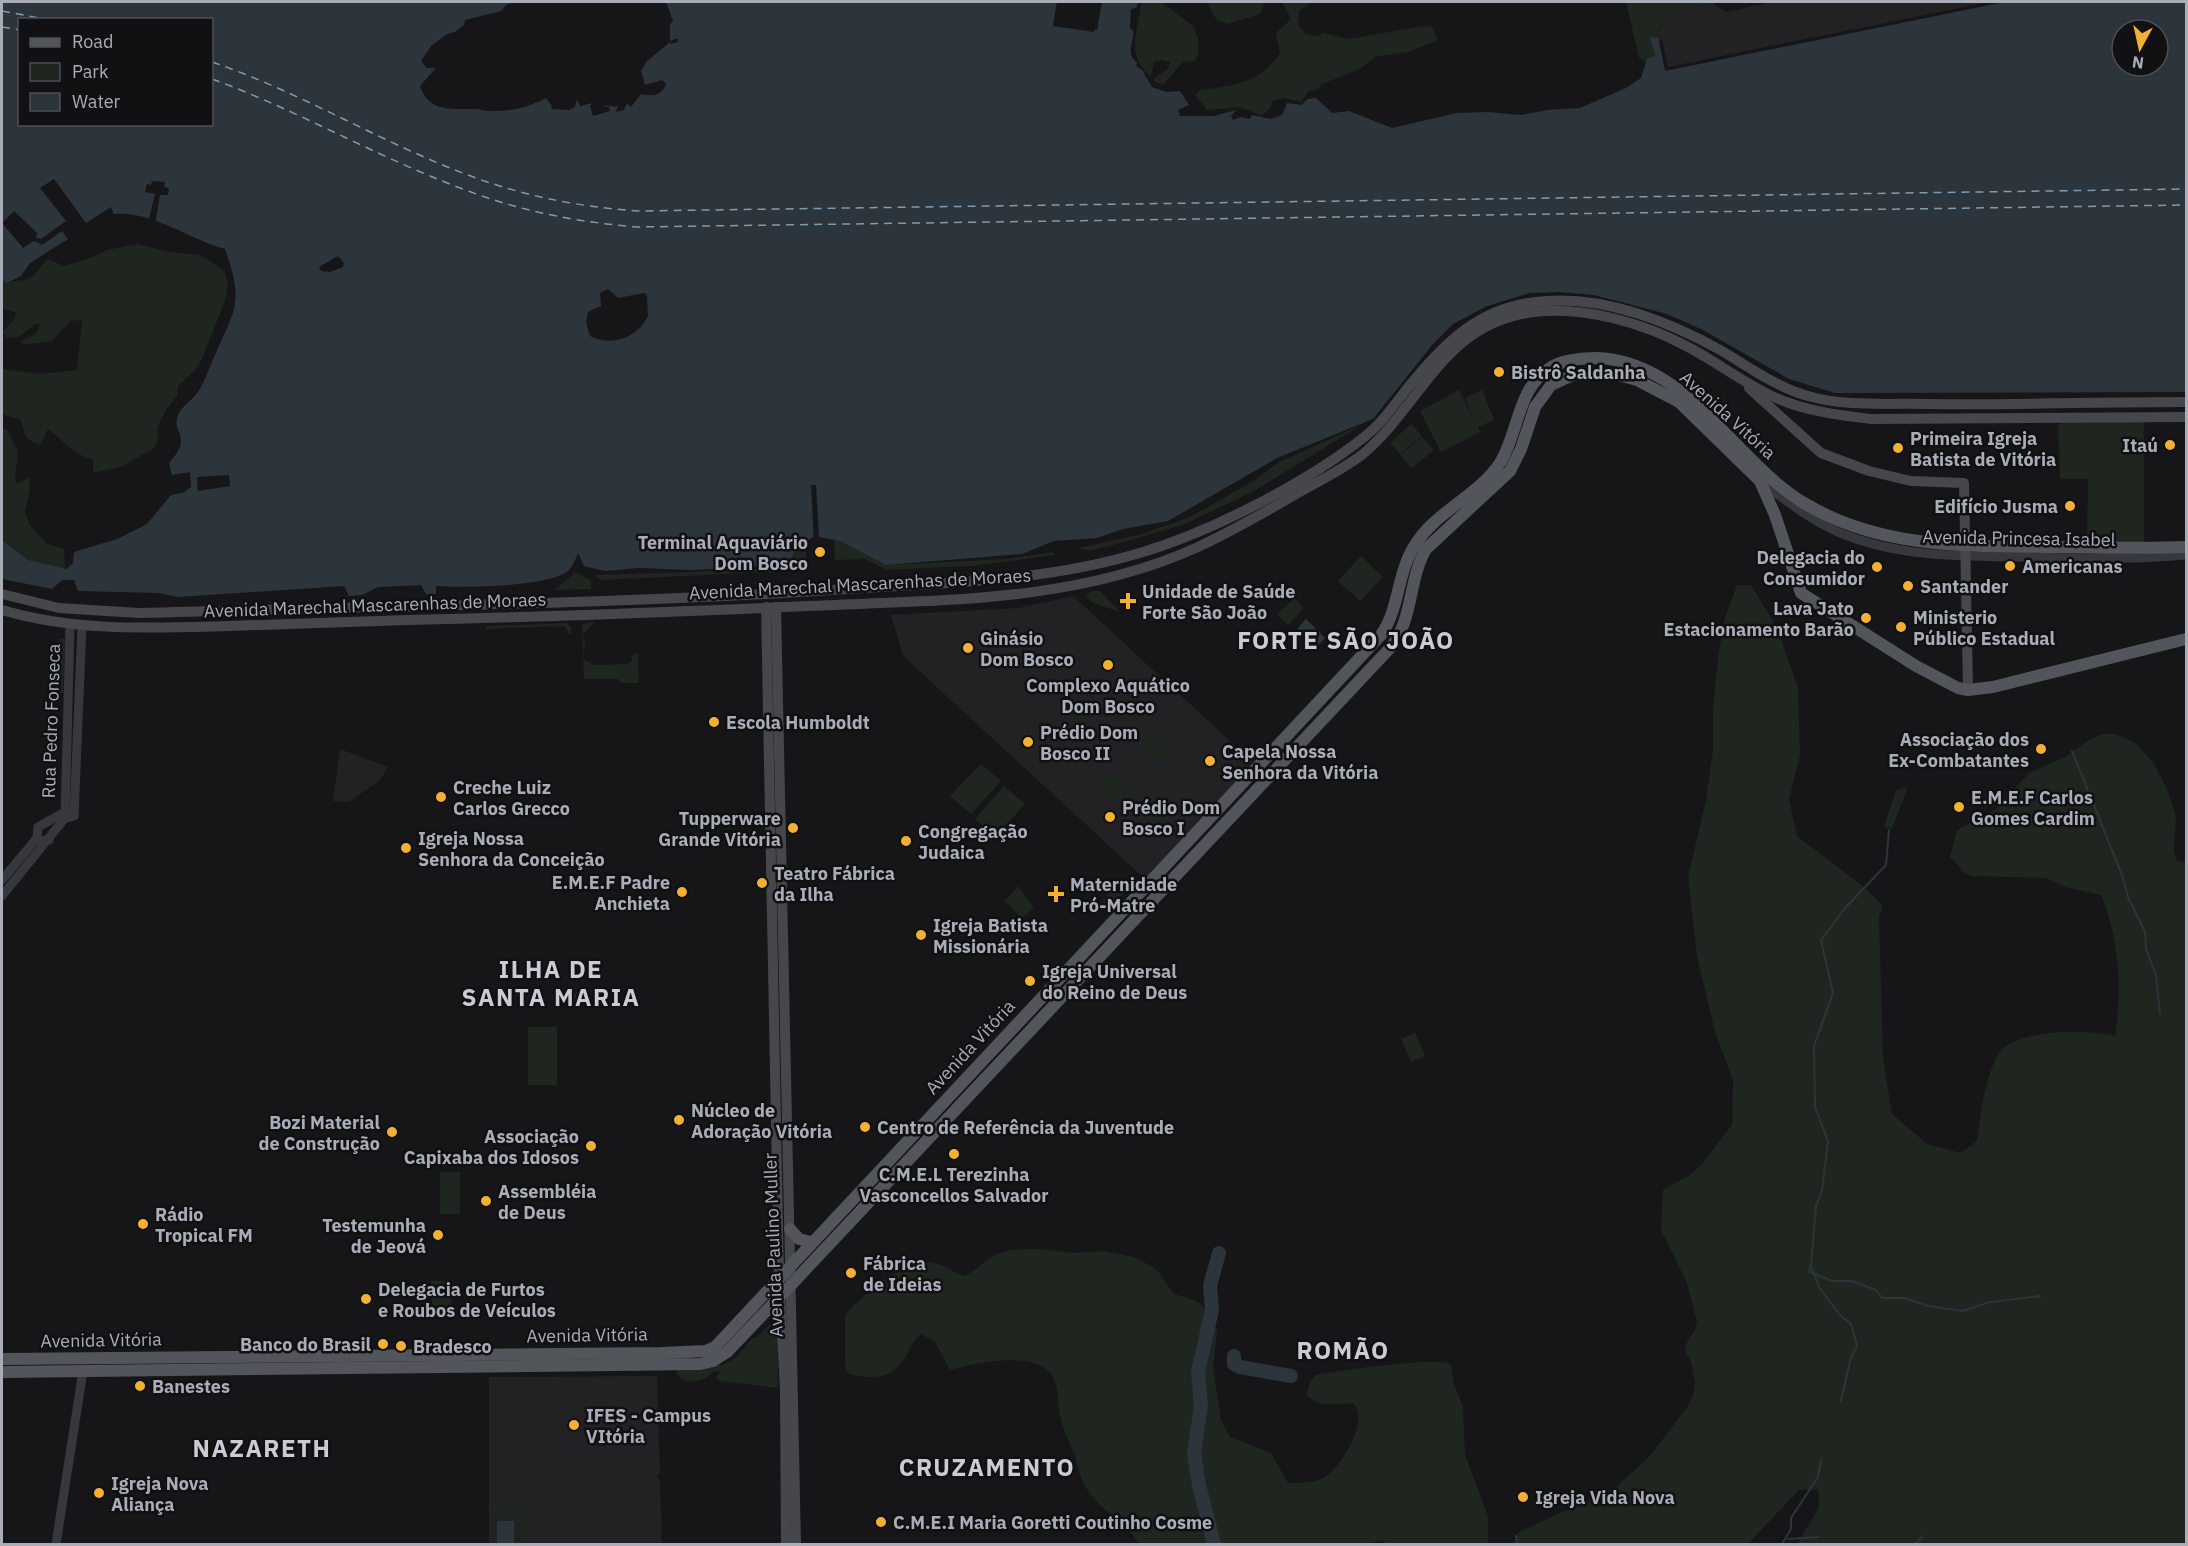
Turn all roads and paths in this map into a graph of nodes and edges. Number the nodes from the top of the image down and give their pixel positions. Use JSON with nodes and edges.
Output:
{"nodes":[{"id":1,"x":1737,"y":378,"type":"junction"},
{"id":2,"x":2187,"y":402,"type":"edge"},
{"id":3,"x":2187,"y":417,"type":"edge"},
{"id":4,"x":1760,"y":481,"type":"junction"},
{"id":5,"x":1776,"y":483,"type":"joint"},
{"id":6,"x":2187,"y":547,"type":"edge"},
{"id":7,"x":1964,"y":551,"type":"junction"},
{"id":8,"x":2187,"y":555,"type":"edge"},
{"id":9,"x":2,"y":594,"type":"edge"},
{"id":10,"x":758,"y":594,"type":"junction"},
{"id":11,"x":771,"y":607,"type":"junction"},
{"id":12,"x":2,"y":610,"type":"edge"},
{"id":13,"x":95,"y":611,"type":"junction"},
{"id":14,"x":70,"y":626,"type":"junction"},
{"id":15,"x":82,"y":626,"type":"junction"},
{"id":16,"x":2187,"y":639,"type":"edge"},
{"id":17,"x":1963,"y":689,"type":"junction"},
{"id":18,"x":69,"y":814,"type":"junction"},
{"id":19,"x":45,"y":824,"type":"junction"},
{"id":20,"x":38,"y":838,"type":"junction"},
{"id":21,"x":50,"y":838,"type":"junction"},
{"id":22,"x":2,"y":880,"type":"edge"},
{"id":23,"x":2,"y":896,"type":"edge"},
{"id":24,"x":1136,"y":896,"type":"junction"},
{"id":25,"x":1153,"y":900,"type":"junction"},
{"id":26,"x":778,"y":1021,"type":"junction"},
{"id":27,"x":790,"y":1229,"type":"junction"},
{"id":28,"x":811,"y":1242,"type":"junction"},
{"id":29,"x":790,"y":1265,"type":"junction"},
{"id":30,"x":779,"y":1277,"type":"junction"},
{"id":31,"x":790,"y":1286,"type":"junction"},
{"id":32,"x":780,"y":1296,"type":"junction"},
{"id":33,"x":106,"y":1358,"type":"junction"},
{"id":34,"x":667,"y":1358,"type":"junction"},
{"id":35,"x":2,"y":1359,"type":"edge"},
{"id":36,"x":83,"y":1371,"type":"junction"},
{"id":37,"x":2,"y":1372,"type":"edge"},
{"id":38,"x":56,"y":1545,"type":"edge"},
{"id":39,"x":786,"y":1545,"type":"edge"},
{"id":40,"x":796,"y":1545,"type":"edge"}],
"edges":[{"from":1,"to":3,"type":"main road","name":"Avenida Marechal Mascarenhas de Moraes"},
{"from":1,"to":7,"type":"main road"},
{"from":1,"to":11,"type":"main road","name":"Avenida Marechal Mascarenhas de Moraes"},
{"from":2,"to":10,"type":"main road","name":"Avenida Marechal Mascarenhas de Moraes"},
{"from":4,"to":7,"type":"street","name":"Avenida Princesa Isabel"},
{"from":4,"to":17,"type":"main road"},
{"from":4,"to":25,"type":"main road","name":"Avenida Vitória"},
{"from":5,"to":7,"type":"main road","name":"Avenida Princesa Isabel"},
{"from":5,"to":24,"type":"main road","name":"Avenida Vitória"},
{"from":6,"to":7,"type":"main road","name":"Avenida Princesa Isabel"},
{"from":7,"to":8,"type":"street","name":"Avenida Princesa Isabel"},
{"from":7,"to":17,"type":"main road"},
{"from":9,"to":13,"type":"main road","name":"Avenida Marechal Mascarenhas de Moraes"},
{"from":10,"to":11,"type":"main road"},
{"from":10,"to":13,"type":"main road","name":"Avenida Marechal Mascarenhas de Moraes"},
{"from":11,"to":15,"type":"main road","name":"Avenida Marechal Mascarenhas de Moraes"},
{"from":11,"to":26,"type":"main road","name":"Avenida Paulino Muller"},
{"from":12,"to":14,"type":"main road","name":"Avenida Marechal Mascarenhas de Moraes"},
{"from":13,"to":14,"type":"main road"},
{"from":14,"to":15,"type":"main road","name":"Avenida Marechal Mascarenhas de Moraes"},
{"from":14,"to":18,"type":"street","name":"Rua Pedro Fonseca"},
{"from":15,"to":18,"type":"street","name":"Rua Pedro Fonseca"},
{"from":16,"to":17,"type":"main road"},
{"from":18,"to":19,"type":"street"},
{"from":18,"to":21,"type":"street"},
{"from":19,"to":20,"type":"street"},
{"from":19,"to":21,"type":"street"},
{"from":20,"to":21,"type":"street"},
{"from":20,"to":22,"type":"street"},
{"from":21,"to":23,"type":"street"},
{"from":24,"to":25,"type":"main road"},
{"from":24,"to":28,"type":"main road","name":"Avenida Vitória"},
{"from":25,"to":31,"type":"main road","name":"Avenida Vitória"},
{"from":26,"to":27,"type":"main road","name":"Avenida Paulino Muller"},
{"from":26,"to":30,"type":"main road","name":"Avenida Paulino Muller"},
{"from":27,"to":28,"type":"main road"},
{"from":27,"to":29,"type":"main road","name":"Avenida Paulino Muller"},
{"from":28,"to":29,"type":"main road","name":"Avenida Vitória"},
{"from":29,"to":30,"type":"main road","name":"Avenida Vitória"},
{"from":29,"to":31,"type":"main road","name":"Avenida Paulino Muller"},
{"from":30,"to":32,"type":"main road","name":"Avenida Paulino Muller"},
{"from":30,"to":34,"type":"main road","name":"Avenida Vitória"},
{"from":31,"to":32,"type":"main road","name":"Avenida Vitória"},
{"from":31,"to":40,"type":"main road","name":"Avenida Paulino Muller"},
{"from":32,"to":34,"type":"main road","name":"Avenida Vitória"},
{"from":32,"to":39,"type":"main road","name":"Avenida Paulino Muller"},
{"from":33,"to":34,"type":"main road","name":"Avenida Vitória"},
{"from":33,"to":35,"type":"main road","name":"Avenida Vitória"},
{"from":33,"to":36,"type":"main road"},
{"from":34,"to":36,"type":"main road","name":"Avenida Vitória"},
{"from":36,"to":37,"type":"main road","name":"Avenida Vitória"},
{"from":36,"to":38,"type":"street"}]}
